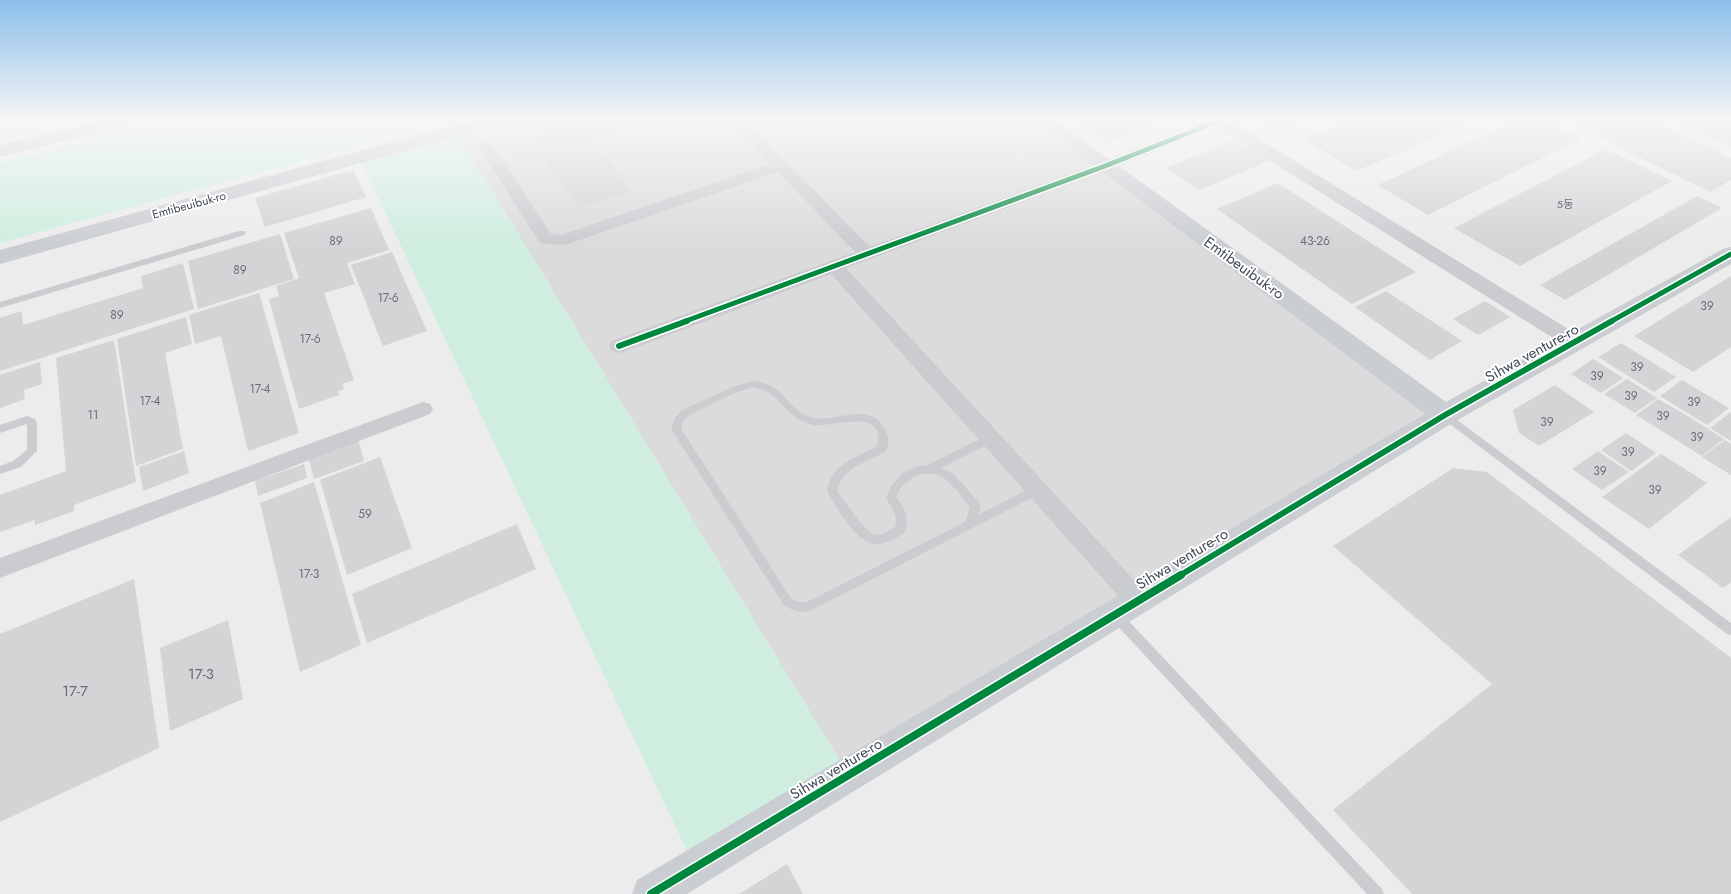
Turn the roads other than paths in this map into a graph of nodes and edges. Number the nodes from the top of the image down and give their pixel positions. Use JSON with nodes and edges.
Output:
{"nodes":[{"id":1,"x":343,"y":162,"type":"edge"},
{"id":2,"x":497,"y":162,"type":"edge"},
{"id":3,"x":777,"y":162,"type":"edge"},
{"id":4,"x":1099,"y":162,"type":"edge"},
{"id":5,"x":1116,"y":162,"type":"edge"},
{"id":6,"x":1285,"y":162,"type":"edge"},
{"id":7,"x":781,"y":166,"type":"junction"},
{"id":8,"x":1105,"y":166,"type":"junction"},
{"id":9,"x":242,"y":233,"type":"dead end"},
{"id":10,"x":867,"y":254,"type":"junction"},
{"id":11,"x":1731,"y":254,"type":"edge"},
{"id":12,"x":0,"y":257,"type":"edge"},
{"id":13,"x":834,"y":266,"type":"junction"},
{"id":14,"x":0,"y":305,"type":"edge"},
{"id":15,"x":1576,"y":343,"type":"junction"},
{"id":16,"x":618,"y":346,"type":"dead end"},
{"id":17,"x":423,"y":409,"type":"dead end"},
{"id":18,"x":1445,"y":416,"type":"junction"},
{"id":19,"x":0,"y":429,"type":"edge"},
{"id":20,"x":990,"y":438,"type":"junction"},
{"id":21,"x":0,"y":470,"type":"edge"},
{"id":22,"x":928,"y":470,"type":"junction"},
{"id":23,"x":1038,"y":490,"type":"junction"},
{"id":24,"x":969,"y":525,"type":"junction"},
{"id":25,"x":0,"y":568,"type":"edge"},
{"id":26,"x":1127,"y":608,"type":"junction"},
{"id":27,"x":1731,"y":630,"type":"edge"},
{"id":28,"x":651,"y":894,"type":"edge"},
{"id":29,"x":1377,"y":894,"type":"edge"}],
"edges":[{"from":1,"to":12,"type":"street","name":"Emtibeuibuk-ro"},
{"from":2,"to":7,"type":"street"},
{"from":3,"to":7,"type":"street"},
{"from":4,"to":8,"type":"street","name":"Emtibeuibuk-ro"},
{"from":5,"to":8,"type":"street"},
{"from":6,"to":15,"type":"street"},
{"from":7,"to":10,"type":"street"},
{"from":8,"to":10,"type":"street"},
{"from":8,"to":18,"type":"street","name":"Emtibeuibuk-ro"},
{"from":9,"to":14,"type":"lane"},
{"from":10,"to":13,"type":"street"},
{"from":11,"to":15,"type":"street","name":"Sihwa venture-ro"},
{"from":13,"to":16,"type":"street"},
{"from":13,"to":20,"type":"street"},
{"from":15,"to":18,"type":"street","name":"Sihwa venture-ro"},
{"from":17,"to":25,"type":"street"},
{"from":18,"to":26,"type":"street","name":"Sihwa venture-ro"},
{"from":18,"to":27,"type":"lane"},
{"from":19,"to":21,"type":"lane"},
{"from":20,"to":22,"type":"lane"},
{"from":20,"to":23,"type":"street"},
{"from":22,"to":24,"type":"lane"},
{"from":22,"to":24,"type":"lane"},
{"from":23,"to":24,"type":"lane"},
{"from":23,"to":26,"type":"street"},
{"from":26,"to":28,"type":"street","name":"Sihwa venture-ro"},
{"from":26,"to":29,"type":"lane"}]}
